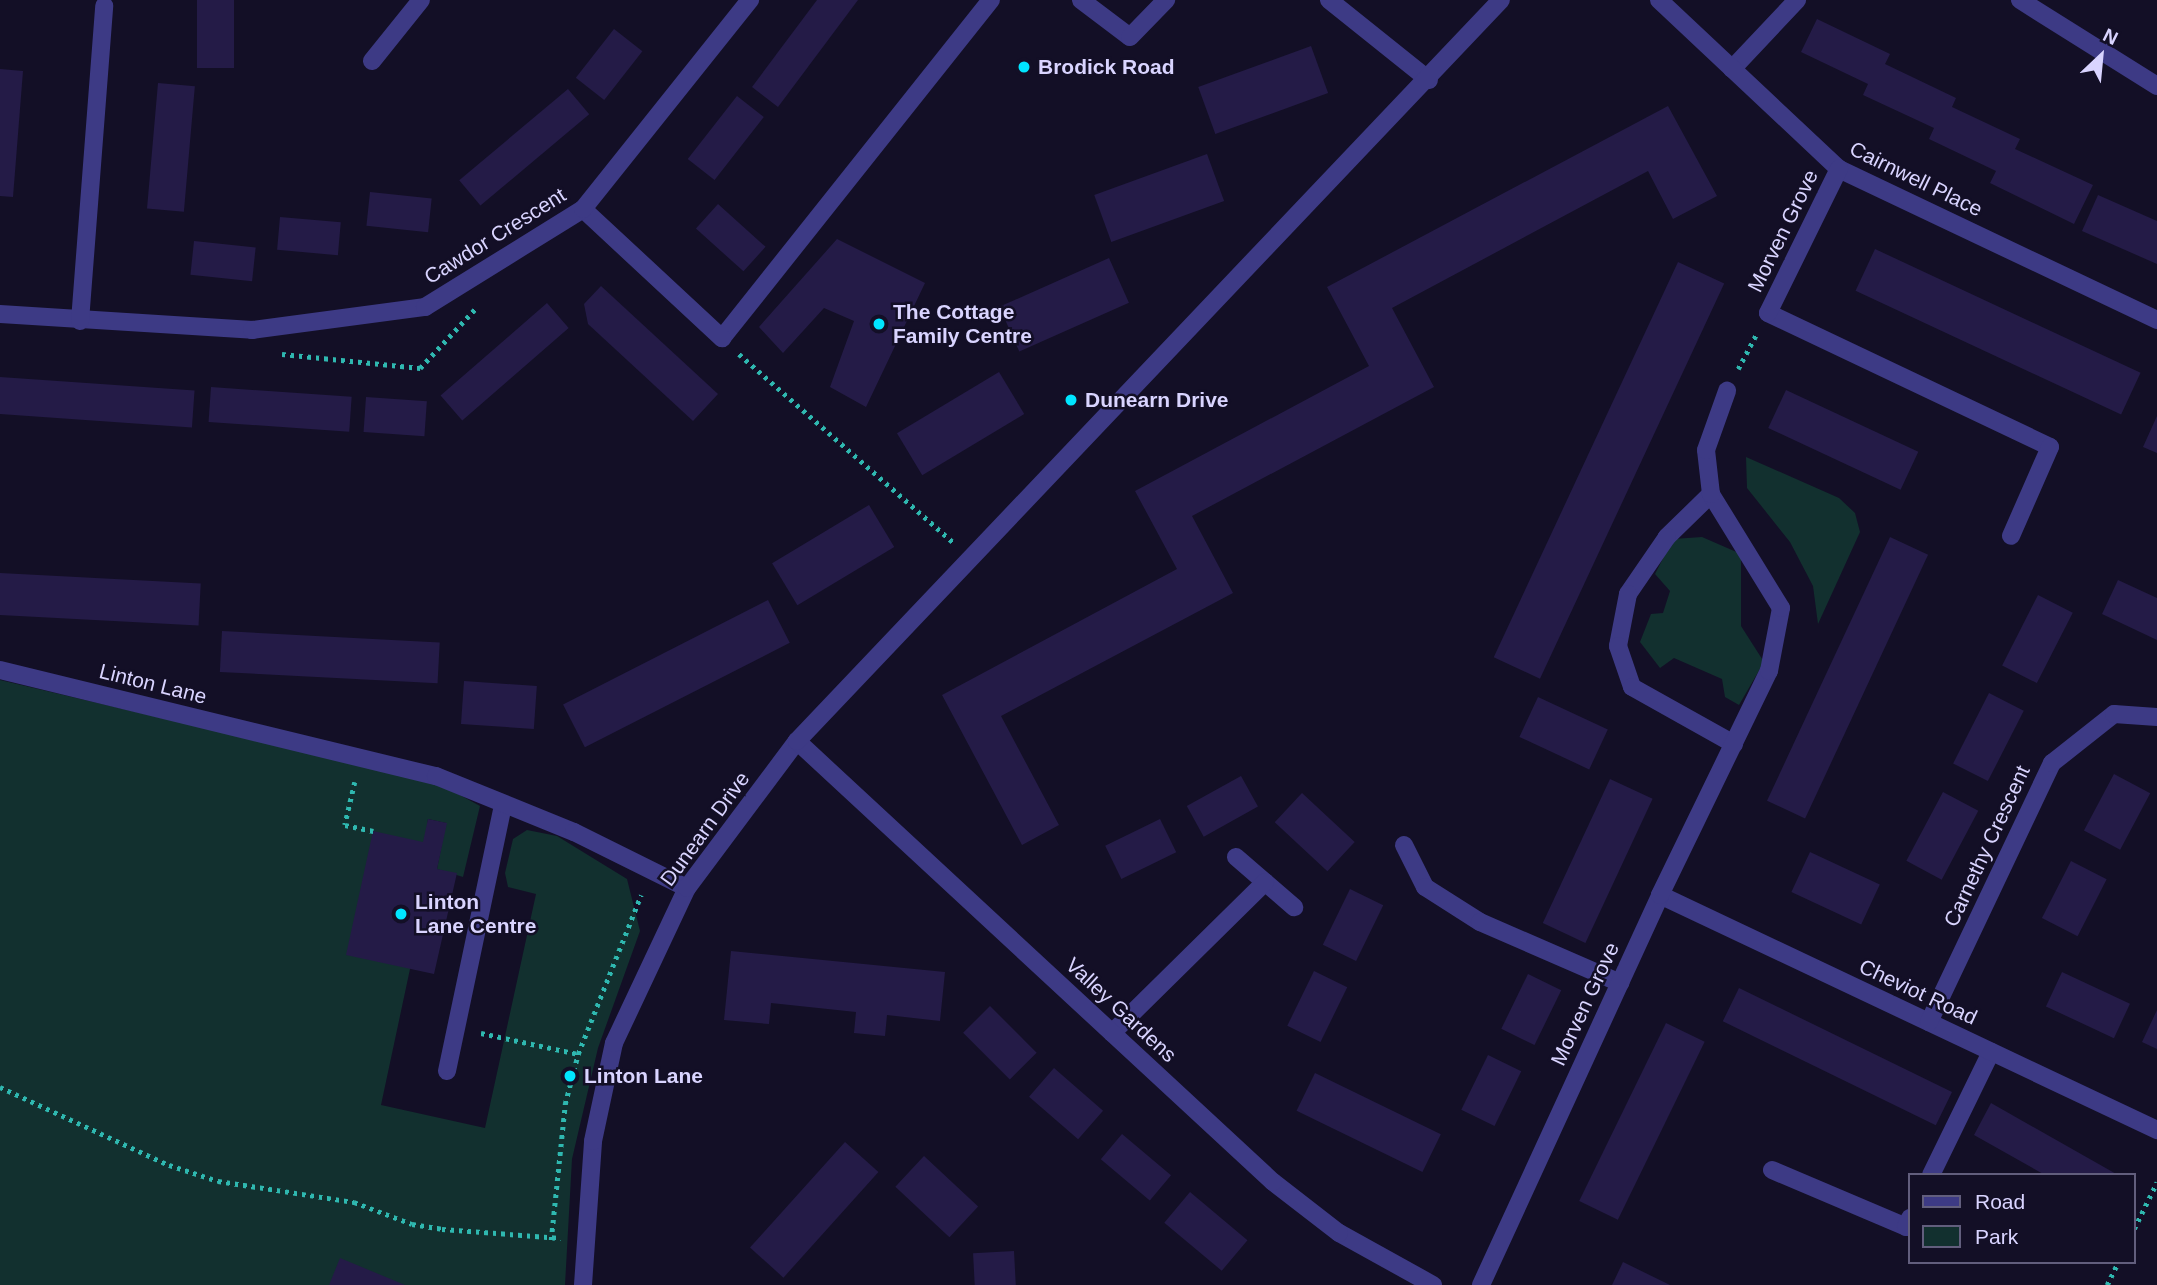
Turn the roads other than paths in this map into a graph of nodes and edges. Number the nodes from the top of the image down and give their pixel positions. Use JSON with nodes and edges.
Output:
{"nodes":[{"id":1,"x":421,"y":0,"type":"edge"},
{"id":2,"x":749,"y":0,"type":"edge"},
{"id":3,"x":991,"y":0,"type":"edge"},
{"id":4,"x":1081,"y":0,"type":"edge"},
{"id":5,"x":1166,"y":0,"type":"edge"},
{"id":6,"x":1329,"y":0,"type":"edge"},
{"id":7,"x":1658,"y":0,"type":"edge"},
{"id":8,"x":1797,"y":0,"type":"edge"},
{"id":9,"x":2020,"y":0,"type":"edge"},
{"id":10,"x":1497,"y":1,"type":"edge"},
{"id":11,"x":104,"y":6,"type":"dead end"},
{"id":12,"x":372,"y":61,"type":"dead end"},
{"id":13,"x":1732,"y":69,"type":"junction"},
{"id":14,"x":1429,"y":80,"type":"junction"},
{"id":15,"x":2157,"y":86,"type":"edge"},
{"id":16,"x":1839,"y":169,"type":"junction"},
{"id":17,"x":583,"y":209,"type":"junction"},
{"id":18,"x":0,"y":314,"type":"edge"},
{"id":19,"x":2157,"y":320,"type":"edge"},
{"id":20,"x":79,"y":321,"type":"junction"},
{"id":21,"x":1727,"y":391,"type":"road end"},
{"id":22,"x":1711,"y":494,"type":"junction"},
{"id":23,"x":2011,"y":536,"type":"dead end"},
{"id":24,"x":0,"y":670,"type":"edge"},
{"id":25,"x":2157,"y":717,"type":"edge"},
{"id":26,"x":797,"y":741,"type":"junction"},
{"id":27,"x":1734,"y":744,"type":"junction"},
{"id":28,"x":503,"y":806,"type":"junction"},
{"id":29,"x":1404,"y":845,"type":"dead end"},
{"id":30,"x":1236,"y":857,"type":"dead end"},
{"id":31,"x":1265,"y":882,"type":"junction"},
{"id":32,"x":687,"y":888,"type":"junction"},
{"id":33,"x":1660,"y":895,"type":"junction"},
{"id":34,"x":1294,"y":907,"type":"dead end"},
{"id":35,"x":1620,"y":983,"type":"junction"},
{"id":36,"x":1929,"y":1022,"type":"junction"},
{"id":37,"x":1112,"y":1033,"type":"junction"},
{"id":38,"x":1991,"y":1052,"type":"junction"},
{"id":39,"x":447,"y":1071,"type":"dead end"},
{"id":40,"x":2157,"y":1130,"type":"edge"},
{"id":41,"x":1772,"y":1170,"type":"dead end"},
{"id":42,"x":1932,"y":1173,"type":"edge"},
{"id":43,"x":1909,"y":1220,"type":"edge"},
{"id":44,"x":583,"y":1285,"type":"edge"},
{"id":45,"x":1433,"y":1285,"type":"edge"},
{"id":46,"x":1481,"y":1285,"type":"edge"}],
"edges":[{"from":1,"to":12,"type":"street"},
{"from":2,"to":17,"type":"street","name":"Cawdor Crescent"},
{"from":3,"to":17,"type":"street"},
{"from":4,"to":5,"type":"street"},
{"from":6,"to":14,"type":"street"},
{"from":7,"to":13,"type":"street","name":"Cairnwell Place"},
{"from":8,"to":13,"type":"street"},
{"from":9,"to":15,"type":"street"},
{"from":10,"to":14,"type":"street","name":"Dunearn Drive"},
{"from":11,"to":20,"type":"street"},
{"from":13,"to":16,"type":"street","name":"Cairnwell Place"},
{"from":14,"to":26,"type":"street","name":"Dunearn Drive"},
{"from":16,"to":19,"type":"street","name":"Cairnwell Place"},
{"from":16,"to":23,"type":"street","name":"Morven Grove"},
{"from":17,"to":20,"type":"street","name":"Cawdor Crescent"},
{"from":18,"to":20,"type":"street","name":"Cawdor Crescent"},
{"from":21,"to":22,"type":"street","name":"Morven Grove"},
{"from":22,"to":27,"type":"street","name":"Morven Grove"},
{"from":22,"to":27,"type":"street"},
{"from":24,"to":28,"type":"street","name":"Linton Lane"},
{"from":25,"to":36,"type":"street","name":"Carnethy Crescent"},
{"from":26,"to":32,"type":"street","name":"Dunearn Drive"},
{"from":26,"to":37,"type":"street","name":"Valley Gardens"},
{"from":27,"to":33,"type":"street","name":"Morven Grove"},
{"from":28,"to":32,"type":"street","name":"Linton Lane"},
{"from":28,"to":39,"type":"street"},
{"from":29,"to":35,"type":"street"},
{"from":30,"to":31,"type":"street"},
{"from":31,"to":34,"type":"street"},
{"from":31,"to":37,"type":"street"},
{"from":32,"to":44,"type":"street","name":"Dunearn Drive"},
{"from":33,"to":35,"type":"street","name":"Morven Grove"},
{"from":33,"to":36,"type":"street","name":"Cheviot Road"},
{"from":35,"to":46,"type":"street","name":"Morven Grove"},
{"from":36,"to":38,"type":"street","name":"Cheviot Road"},
{"from":37,"to":45,"type":"street","name":"Valley Gardens"},
{"from":38,"to":40,"type":"street","name":"Cheviot Road"},
{"from":38,"to":42,"type":"street"},
{"from":41,"to":43,"type":"street"}]}
